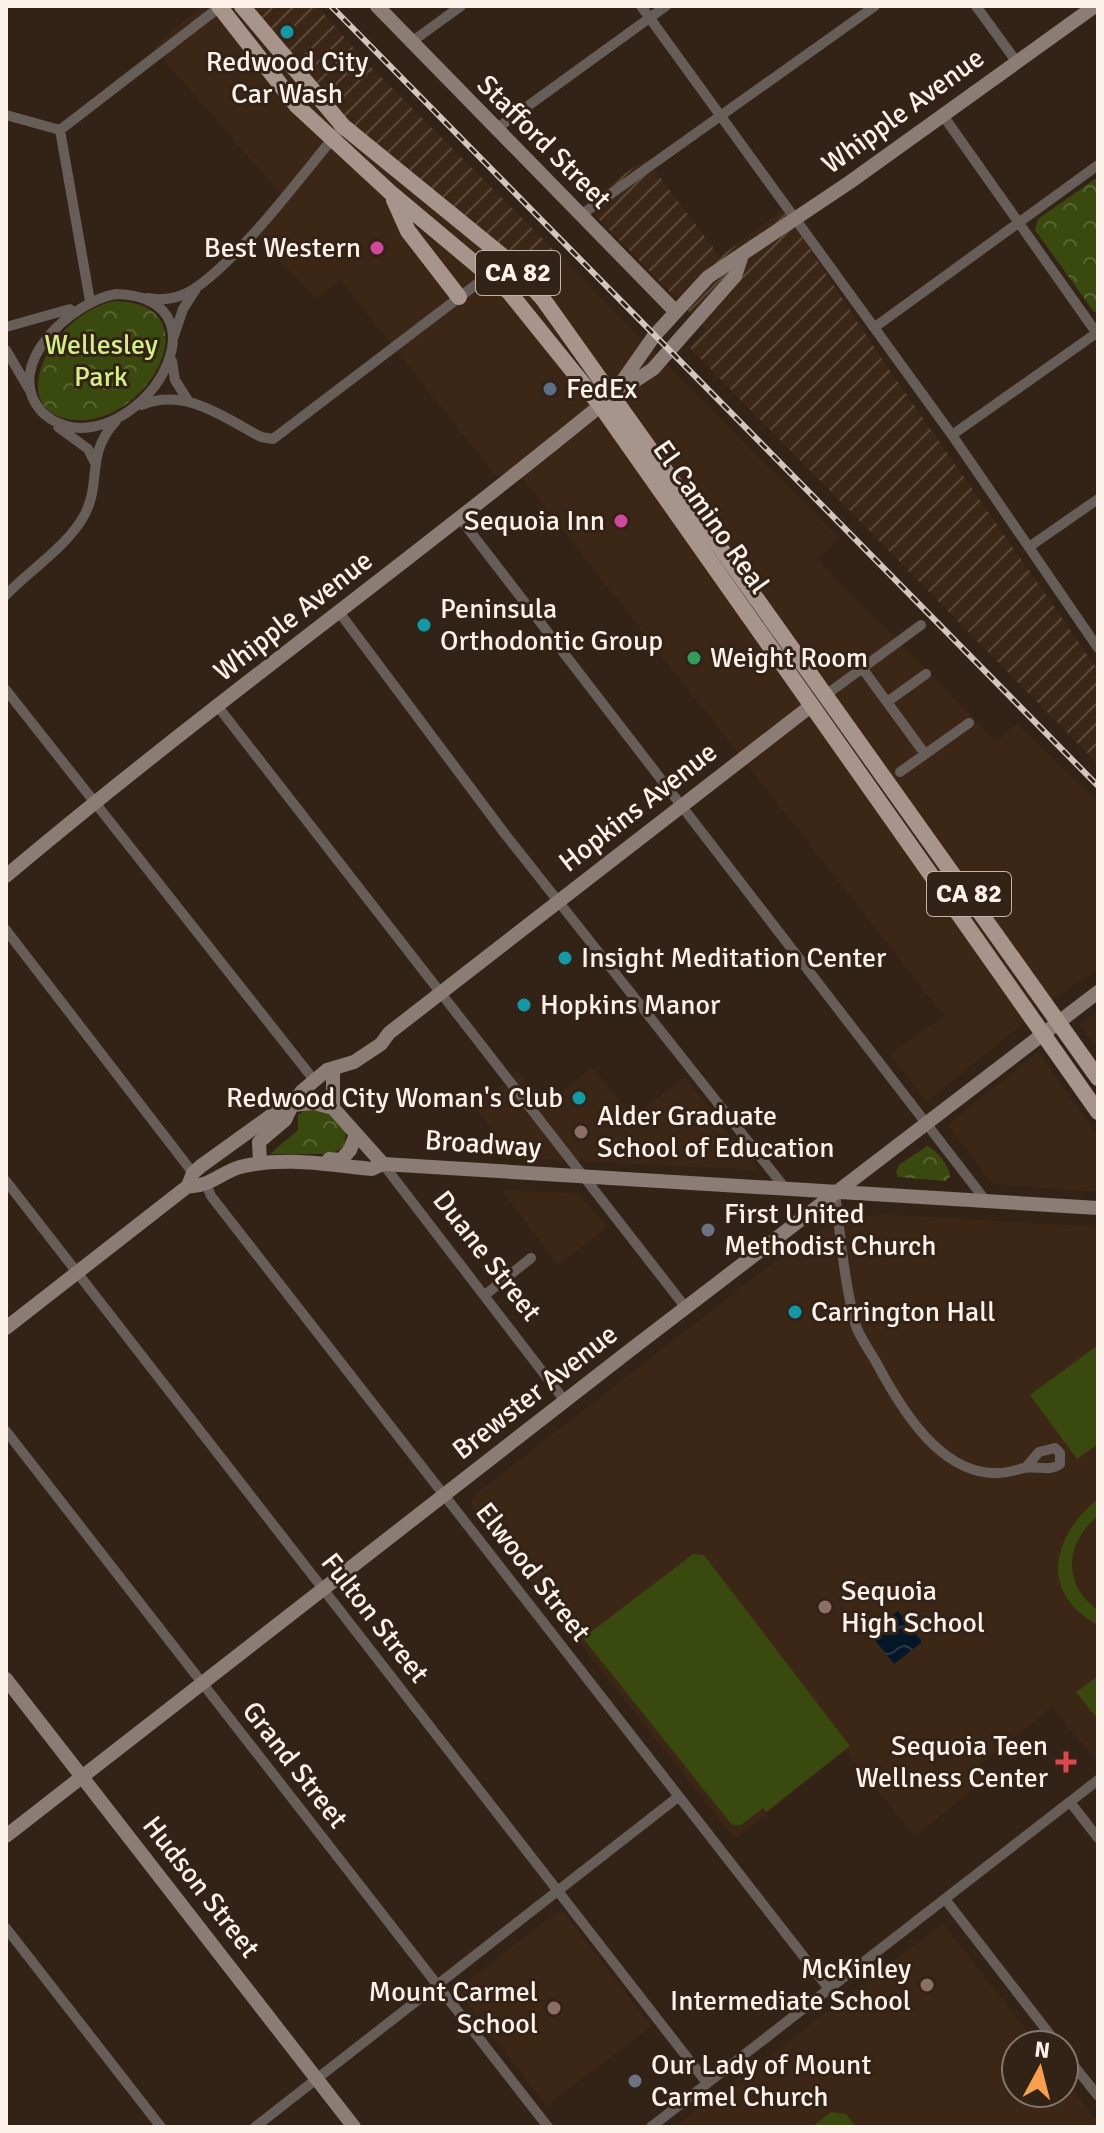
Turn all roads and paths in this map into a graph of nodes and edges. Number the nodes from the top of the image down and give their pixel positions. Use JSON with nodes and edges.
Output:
{"nodes":[{"id":1,"x":220,"y":6,"type":"edge"},
{"id":2,"x":242,"y":6,"type":"edge"},
{"id":3,"x":377,"y":6,"type":"edge"},
{"id":4,"x":461,"y":6,"type":"edge"},
{"id":5,"x":641,"y":6,"type":"edge"},
{"id":6,"x":666,"y":6,"type":"edge"},
{"id":7,"x":875,"y":6,"type":"edge"},
{"id":8,"x":976,"y":6,"type":"edge"},
{"id":9,"x":1094,"y":12,"type":"edge"},
{"id":10,"x":649,"y":18,"type":"junction"},
{"id":11,"x":410,"y":43,"type":"junction"},
{"id":12,"x":1016,"y":61,"type":"junction"},
{"id":13,"x":942,"y":114,"type":"junction"},
{"id":14,"x":6,"y":115,"type":"edge"},
{"id":15,"x":720,"y":116,"type":"junction"},
{"id":16,"x":343,"y":126,"type":"junction"},
{"id":17,"x":496,"y":129,"type":"junction"},
{"id":18,"x":60,"y":130,"type":"junction"},
{"id":19,"x":331,"y":140,"type":"junction"},
{"id":20,"x":1098,"y":165,"type":"edge"},
{"id":21,"x":392,"y":194,"type":"junction"},
{"id":22,"x":581,"y":215,"type":"junction"},
{"id":23,"x":795,"y":220,"type":"junction"},
{"id":24,"x":1018,"y":221,"type":"junction"},
{"id":25,"x":741,"y":258,"type":"junction"},
{"id":26,"x":490,"y":274,"type":"junction"},
{"id":27,"x":203,"y":280,"type":"junction"},
{"id":28,"x":141,"y":296,"type":"junction"},
{"id":29,"x":459,"y":297,"type":"junction"},
{"id":30,"x":88,"y":302,"type":"junction"},
{"id":31,"x":676,"y":312,"type":"junction"},
{"id":32,"x":6,"y":327,"type":"edge"},
{"id":33,"x":875,"y":327,"type":"junction"},
{"id":34,"x":1098,"y":333,"type":"edge"},
{"id":35,"x":173,"y":342,"type":"junction"},
{"id":36,"x":6,"y":350,"type":"edge"},
{"id":37,"x":172,"y":354,"type":"junction"},
{"id":38,"x":32,"y":395,"type":"junction"},
{"id":39,"x":187,"y":399,"type":"junction"},
{"id":40,"x":606,"y":401,"type":"junction"},
{"id":41,"x":37,"y":407,"type":"junction"},
{"id":42,"x":133,"y":409,"type":"junction"},
{"id":43,"x":120,"y":417,"type":"junction"},
{"id":44,"x":952,"y":435,"type":"junction"},
{"id":45,"x":94,"y":461,"type":"junction"},
{"id":46,"x":1098,"y":499,"type":"edge"},
{"id":47,"x":459,"y":517,"type":"junction"},
{"id":48,"x":1029,"y":547,"type":"junction"},
{"id":49,"x":6,"y":595,"type":"edge"},
{"id":50,"x":339,"y":612,"type":"junction"},
{"id":51,"x":921,"y":625,"type":"dead end"},
{"id":52,"x":1098,"y":648,"type":"edge"},
{"id":53,"x":862,"y":668,"type":"junction"},
{"id":54,"x":926,"y":674,"type":"dead end"},
{"id":55,"x":6,"y":690,"type":"edge"},
{"id":56,"x":826,"y":695,"type":"junction"},
{"id":57,"x":887,"y":702,"type":"junction"},
{"id":58,"x":812,"y":705,"type":"junction"},
{"id":59,"x":219,"y":708,"type":"junction"},
{"id":60,"x":969,"y":723,"type":"dead end"},
{"id":61,"x":925,"y":754,"type":"junction"},
{"id":62,"x":900,"y":772,"type":"dead end"},
{"id":63,"x":96,"y":801,"type":"junction"},
{"id":64,"x":682,"y":806,"type":"junction"},
{"id":65,"x":6,"y":876,"type":"edge"},
{"id":66,"x":560,"y":901,"type":"junction"},
{"id":67,"x":6,"y":930,"type":"edge"},
{"id":68,"x":1098,"y":992,"type":"edge"},
{"id":69,"x":441,"y":993,"type":"junction"},
{"id":70,"x":1059,"y":1020,"type":"junction"},
{"id":71,"x":1043,"y":1032,"type":"junction"},
{"id":72,"x":338,"y":1067,"type":"junction"},
{"id":73,"x":1098,"y":1078,"type":"edge"},
{"id":74,"x":314,"y":1080,"type":"junction"},
{"id":75,"x":292,"y":1105,"type":"junction"},
{"id":76,"x":333,"y":1108,"type":"junction"},
{"id":77,"x":1098,"y":1112,"type":"edge"},
{"id":78,"x":927,"y":1122,"type":"junction"},
{"id":79,"x":356,"y":1134,"type":"junction"},
{"id":80,"x":260,"y":1162,"type":"junction"},
{"id":81,"x":303,"y":1163,"type":"junction"},
{"id":82,"x":383,"y":1164,"type":"junction"},
{"id":83,"x":583,"y":1177,"type":"junction"},
{"id":84,"x":195,"y":1180,"type":"junction"},
{"id":85,"x":6,"y":1181,"type":"edge"},
{"id":86,"x":785,"y":1188,"type":"junction"},
{"id":87,"x":835,"y":1192,"type":"junction"},
{"id":88,"x":986,"y":1201,"type":"junction"},
{"id":89,"x":1098,"y":1208,"type":"edge"},
{"id":90,"x":531,"y":1258,"type":"dead end"},
{"id":91,"x":77,"y":1273,"type":"junction"},
{"id":92,"x":485,"y":1295,"type":"junction"},
{"id":93,"x":686,"y":1308,"type":"junction"},
{"id":94,"x":6,"y":1328,"type":"edge"},
{"id":95,"x":565,"y":1401,"type":"junction"},
{"id":96,"x":6,"y":1431,"type":"edge"},
{"id":97,"x":1026,"y":1467,"type":"dead end"},
{"id":98,"x":443,"y":1496,"type":"junction"},
{"id":99,"x":322,"y":1590,"type":"junction"},
{"id":100,"x":6,"y":1679,"type":"edge"},
{"id":101,"x":202,"y":1683,"type":"junction"},
{"id":102,"x":82,"y":1777,"type":"junction"},
{"id":103,"x":1098,"y":1780,"type":"edge"},
{"id":104,"x":678,"y":1797,"type":"junction"},
{"id":105,"x":1070,"y":1802,"type":"junction"},
{"id":106,"x":6,"y":1836,"type":"edge"},
{"id":107,"x":1098,"y":1838,"type":"edge"},
{"id":108,"x":558,"y":1891,"type":"junction"},
{"id":109,"x":945,"y":1899,"type":"junction"},
{"id":110,"x":6,"y":1928,"type":"edge"},
{"id":111,"x":437,"y":1984,"type":"junction"},
{"id":112,"x":829,"y":1989,"type":"junction"},
{"id":113,"x":1046,"y":2029,"type":"edge"},
{"id":114,"x":1080,"y":2073,"type":"edge"},
{"id":115,"x":317,"y":2079,"type":"junction"},
{"id":116,"x":707,"y":2083,"type":"junction"},
{"id":117,"x":1098,"y":2096,"type":"edge"},
{"id":118,"x":161,"y":2127,"type":"edge"},
{"id":119,"x":255,"y":2127,"type":"edge"},
{"id":120,"x":354,"y":2127,"type":"edge"},
{"id":121,"x":548,"y":2127,"type":"edge"},
{"id":122,"x":651,"y":2127,"type":"edge"}],
"edges":[{"from":1,"to":18,"type":"street"},
{"from":1,"to":19,"type":"main road","name":"El Camino Real","number":"CA 82"},
{"from":2,"to":16,"type":"main road","name":"El Camino Real","number":"CA 82"},
{"from":3,"to":11,"type":"street","name":"Stafford Street"},
{"from":4,"to":11,"type":"street"},
{"from":5,"to":10,"type":"street"},
{"from":6,"to":10,"type":"street"},
{"from":7,"to":15,"type":"street"},
{"from":8,"to":12,"type":"street"},
{"from":9,"to":12,"type":"street","name":"Whipple Avenue"},
{"from":10,"to":15,"type":"street"},
{"from":10,"to":17,"type":"street"},
{"from":11,"to":17,"type":"street","name":"Stafford Street"},
{"from":12,"to":13,"type":"street","name":"Whipple Avenue"},
{"from":13,"to":23,"type":"street","name":"Whipple Avenue"},
{"from":13,"to":24,"type":"street"},
{"from":14,"to":18,"type":"street"},
{"from":15,"to":22,"type":"street"},
{"from":15,"to":23,"type":"street"},
{"from":16,"to":19,"type":"street"},
{"from":16,"to":40,"type":"main road","name":"El Camino Real","number":"CA 82"},
{"from":17,"to":22,"type":"street","name":"Stafford Street"},
{"from":18,"to":30,"type":"street"},
{"from":19,"to":21,"type":"main road","name":"El Camino Real","number":"CA 82"},
{"from":19,"to":27,"type":"street"},
{"from":20,"to":24,"type":"street"},
{"from":21,"to":26,"type":"main road","name":"El Camino Real","number":"CA 82"},
{"from":21,"to":29,"type":"main road"},
{"from":22,"to":31,"type":"street","name":"Stafford Street"},
{"from":23,"to":25,"type":"street","name":"Whipple Avenue"},
{"from":23,"to":33,"type":"street"},
{"from":24,"to":33,"type":"street"},
{"from":24,"to":34,"type":"street"},
{"from":25,"to":31,"type":"street","name":"Whipple Avenue"},
{"from":25,"to":40,"type":"street","name":"Whipple Avenue"},
{"from":26,"to":29,"type":"street"},
{"from":26,"to":40,"type":"main road","name":"El Camino Real","number":"CA 82"},
{"from":27,"to":28,"type":"street"},
{"from":27,"to":35,"type":"street"},
{"from":28,"to":30,"type":"street"},
{"from":28,"to":35,"type":"street"},
{"from":29,"to":39,"type":"street"},
{"from":30,"to":32,"type":"street"},
{"from":30,"to":38,"type":"street"},
{"from":31,"to":40,"type":"street","name":"Whipple Avenue"},
{"from":33,"to":44,"type":"street"},
{"from":34,"to":44,"type":"street"},
{"from":35,"to":37,"type":"street"},
{"from":36,"to":38,"type":"street"},
{"from":37,"to":39,"type":"street"},
{"from":37,"to":42,"type":"street"},
{"from":38,"to":41,"type":"street"},
{"from":39,"to":42,"type":"street"},
{"from":40,"to":47,"type":"street","name":"Whipple Avenue"},
{"from":40,"to":56,"type":"main road","name":"El Camino Real","number":"CA 82"},
{"from":40,"to":58,"type":"main road","name":"El Camino Real","number":"CA 82"},
{"from":41,"to":43,"type":"street"},
{"from":41,"to":45,"type":"street"},
{"from":42,"to":43,"type":"street"},
{"from":43,"to":45,"type":"street"},
{"from":44,"to":48,"type":"street"},
{"from":45,"to":49,"type":"street"},
{"from":46,"to":48,"type":"street"},
{"from":47,"to":50,"type":"street","name":"Whipple Avenue"},
{"from":47,"to":64,"type":"street"},
{"from":48,"to":52,"type":"street"},
{"from":50,"to":59,"type":"street","name":"Whipple Avenue"},
{"from":50,"to":66,"type":"street"},
{"from":51,"to":53,"type":"street","name":"Hopkins Avenue"},
{"from":53,"to":56,"type":"street","name":"Hopkins Avenue"},
{"from":53,"to":57,"type":"street"},
{"from":54,"to":57,"type":"street"},
{"from":55,"to":63,"type":"street"},
{"from":56,"to":58,"type":"street","name":"Hopkins Avenue"},
{"from":56,"to":70,"type":"main road","name":"El Camino Real","number":"CA 82"},
{"from":57,"to":61,"type":"street"},
{"from":58,"to":64,"type":"street","name":"Hopkins Avenue"},
{"from":58,"to":71,"type":"main road","name":"El Camino Real","number":"CA 82"},
{"from":59,"to":63,"type":"street","name":"Whipple Avenue"},
{"from":59,"to":69,"type":"street"},
{"from":60,"to":61,"type":"street"},
{"from":61,"to":62,"type":"street"},
{"from":63,"to":65,"type":"street","name":"Whipple Avenue"},
{"from":63,"to":74,"type":"street"},
{"from":64,"to":66,"type":"street","name":"Hopkins Avenue"},
{"from":64,"to":78,"type":"street"},
{"from":66,"to":69,"type":"street","name":"Hopkins Avenue"},
{"from":66,"to":86,"type":"street"},
{"from":67,"to":84,"type":"street","name":"Elwood Street"},
{"from":68,"to":70,"type":"street","name":"Brewster Avenue"},
{"from":69,"to":72,"type":"street","name":"Hopkins Avenue"},
{"from":69,"to":83,"type":"street"},
{"from":70,"to":71,"type":"street","name":"Brewster Avenue"},
{"from":70,"to":73,"type":"main road","name":"El Camino Real","number":"CA 82"},
{"from":71,"to":77,"type":"main road","name":"El Camino Real","number":"CA 82"},
{"from":71,"to":78,"type":"street","name":"Brewster Avenue"},
{"from":72,"to":74,"type":"street","name":"Hopkins Avenue"},
{"from":72,"to":76,"type":"street"},
{"from":74,"to":75,"type":"street","name":"Hopkins Avenue"},
{"from":75,"to":76,"type":"street"},
{"from":75,"to":80,"type":"street","name":"Hopkins Avenue"},
{"from":75,"to":84,"type":"street","name":"Hopkins Avenue"},
{"from":76,"to":79,"type":"street","name":"Duane Street"},
{"from":78,"to":87,"type":"street","name":"Brewster Avenue"},
{"from":78,"to":88,"type":"street"},
{"from":79,"to":81,"type":"street"},
{"from":79,"to":82,"type":"street","name":"Duane Street"},
{"from":80,"to":81,"type":"street","name":"Broadway"},
{"from":80,"to":84,"type":"street","name":"Broadway"},
{"from":81,"to":82,"type":"street","name":"Broadway"},
{"from":82,"to":83,"type":"street","name":"Broadway"},
{"from":82,"to":92,"type":"street","name":"Duane Street"},
{"from":83,"to":86,"type":"street","name":"Broadway"},
{"from":83,"to":93,"type":"street"},
{"from":84,"to":91,"type":"street"},
{"from":84,"to":98,"type":"street","name":"Elwood Street"},
{"from":85,"to":91,"type":"street","name":"Fulton Street"},
{"from":86,"to":87,"type":"street","name":"Broadway"},
{"from":87,"to":88,"type":"street","name":"Broadway"},
{"from":87,"to":93,"type":"street","name":"Brewster Avenue"},
{"from":87,"to":97,"type":"street"},
{"from":88,"to":89,"type":"street","name":"Broadway"},
{"from":90,"to":92,"type":"street"},
{"from":91,"to":94,"type":"street"},
{"from":91,"to":99,"type":"street","name":"Fulton Street"},
{"from":92,"to":95,"type":"street","name":"Duane Street"},
{"from":93,"to":95,"type":"street","name":"Brewster Avenue"},
{"from":95,"to":98,"type":"street","name":"Brewster Avenue"},
{"from":96,"to":101,"type":"street","name":"Grand Street"},
{"from":98,"to":99,"type":"street","name":"Brewster Avenue"},
{"from":98,"to":104,"type":"street","name":"Elwood Street"},
{"from":99,"to":101,"type":"street","name":"Brewster Avenue"},
{"from":99,"to":108,"type":"street","name":"Fulton Street"},
{"from":100,"to":102,"type":"street","name":"Hudson Street"},
{"from":101,"to":102,"type":"street","name":"Brewster Avenue"},
{"from":101,"to":111,"type":"street","name":"Grand Street"},
{"from":102,"to":106,"type":"street","name":"Brewster Avenue"},
{"from":102,"to":115,"type":"street","name":"Hudson Street"},
{"from":103,"to":105,"type":"street"},
{"from":104,"to":108,"type":"street"},
{"from":104,"to":112,"type":"street","name":"Elwood Street"},
{"from":105,"to":107,"type":"street"},
{"from":105,"to":109,"type":"street"},
{"from":108,"to":111,"type":"street"},
{"from":108,"to":116,"type":"street","name":"Fulton Street"},
{"from":109,"to":112,"type":"street"},
{"from":109,"to":113,"type":"street"},
{"from":110,"to":118,"type":"street"},
{"from":111,"to":115,"type":"street"},
{"from":111,"to":121,"type":"street","name":"Grand Street"},
{"from":112,"to":116,"type":"street"},
{"from":114,"to":117,"type":"street"},
{"from":115,"to":119,"type":"street"},
{"from":115,"to":120,"type":"street","name":"Hudson Street"},
{"from":116,"to":122,"type":"street"}]}
